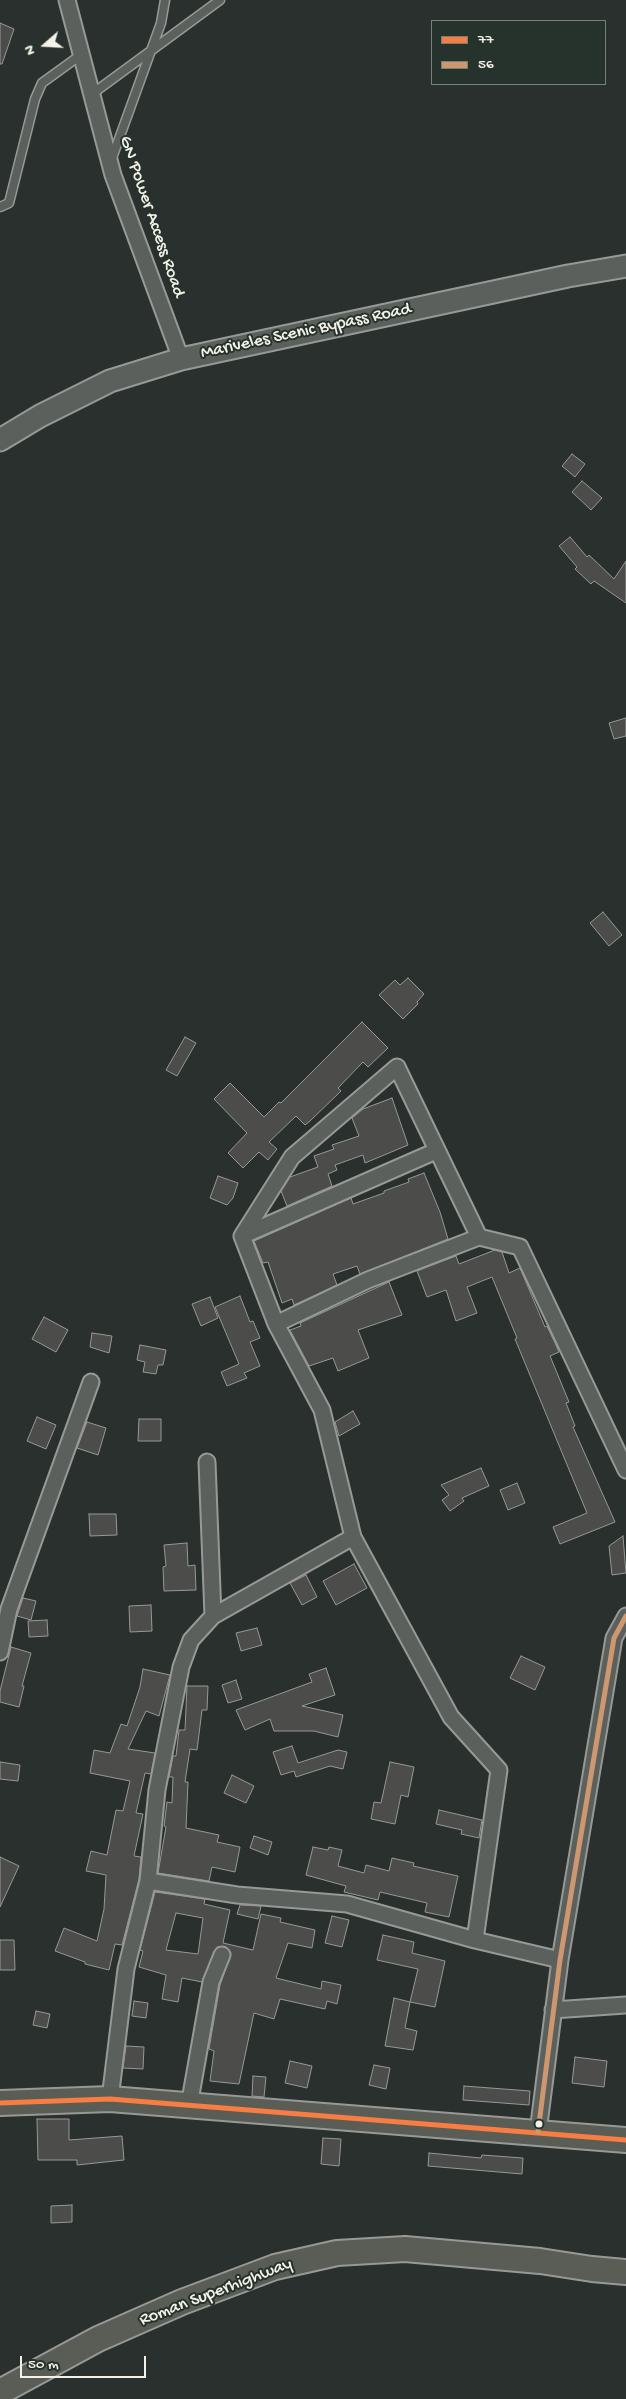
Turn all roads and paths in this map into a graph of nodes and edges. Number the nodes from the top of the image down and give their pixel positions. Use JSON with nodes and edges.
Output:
{"nodes":[{"id":1,"x":67,"y":0,"type":"edge"},
{"id":2,"x":166,"y":0,"type":"edge"},
{"id":3,"x":220,"y":0,"type":"edge"},
{"id":4,"x":151,"y":51,"type":"junction"},
{"id":5,"x":82,"y":54,"type":"junction"},
{"id":6,"x":92,"y":94,"type":"junction"},
{"id":7,"x":111,"y":162,"type":"junction"},
{"id":8,"x":0,"y":208,"type":"edge"},
{"id":9,"x":626,"y":266,"type":"edge"},
{"id":10,"x":181,"y":359,"type":"junction"},
{"id":11,"x":0,"y":440,"type":"edge"},
{"id":12,"x":436,"y":1151,"type":"junction"},
{"id":13,"x":242,"y":1236,"type":"junction"},
{"id":14,"x":479,"y":1237,"type":"junction"},
{"id":15,"x":276,"y":1324,"type":"junction"},
{"id":16,"x":92,"y":1382,"type":"dead end"},
{"id":17,"x":207,"y":1462,"type":"dead end"},
{"id":18,"x":626,"y":1470,"type":"edge"},
{"id":19,"x":352,"y":1537,"type":"junction"},
{"id":20,"x":214,"y":1616,"type":"junction"},
{"id":21,"x":626,"y":1616,"type":"edge"},
{"id":22,"x":0,"y":1652,"type":"edge"},
{"id":23,"x":148,"y":1882,"type":"junction"},
{"id":24,"x":475,"y":1940,"type":"junction"},
{"id":25,"x":222,"y":1955,"type":"dead end"},
{"id":26,"x":560,"y":1960,"type":"junction"},
{"id":27,"x":626,"y":2005,"type":"edge"},
{"id":28,"x":553,"y":2010,"type":"junction"},
{"id":29,"x":110,"y":2099,"type":"junction"},
{"id":30,"x":0,"y":2103,"type":"edge"},
{"id":31,"x":189,"y":2106,"type":"junction"},
{"id":32,"x":538,"y":2132,"type":"junction"},
{"id":33,"x":626,"y":2140,"type":"edge"},
{"id":34,"x":626,"y":2272,"type":"edge"},
{"id":35,"x":0,"y":2392,"type":"edge"}],
"edges":[{"from":1,"to":5,"type":"street","name":"GN Power Access Road"},
{"from":2,"to":4,"type":"lane"},
{"from":3,"to":4,"type":"lane"},
{"from":4,"to":6,"type":"lane"},
{"from":4,"to":7,"type":"lane"},
{"from":5,"to":6,"type":"street","name":"GN Power Access Road"},
{"from":5,"to":8,"type":"lane"},
{"from":6,"to":7,"type":"street","name":"GN Power Access Road"},
{"from":7,"to":10,"type":"street","name":"GN Power Access Road"},
{"from":9,"to":10,"type":"main road","name":"Mariveles Scenic Bypass Road"},
{"from":10,"to":11,"type":"main road","name":"Mariveles Scenic Bypass Road"},
{"from":12,"to":13,"type":"street"},
{"from":12,"to":13,"type":"street"},
{"from":12,"to":14,"type":"street"},
{"from":13,"to":15,"type":"street"},
{"from":14,"to":15,"type":"street"},
{"from":14,"to":18,"type":"street"},
{"from":15,"to":19,"type":"street"},
{"from":16,"to":22,"type":"street"},
{"from":17,"to":20,"type":"street"},
{"from":19,"to":20,"type":"street"},
{"from":19,"to":24,"type":"street"},
{"from":20,"to":23,"type":"street"},
{"from":21,"to":26,"type":"street"},
{"from":23,"to":24,"type":"street"},
{"from":23,"to":29,"type":"street"},
{"from":24,"to":26,"type":"street"},
{"from":25,"to":31,"type":"street"},
{"from":26,"to":28,"type":"street"},
{"from":27,"to":28,"type":"street"},
{"from":28,"to":32,"type":"street"},
{"from":29,"to":30,"type":"main road"},
{"from":29,"to":31,"type":"main road"},
{"from":31,"to":32,"type":"main road"},
{"from":32,"to":33,"type":"main road"},
{"from":34,"to":35,"type":"main road","name":"Roman Superhighway"}]}
